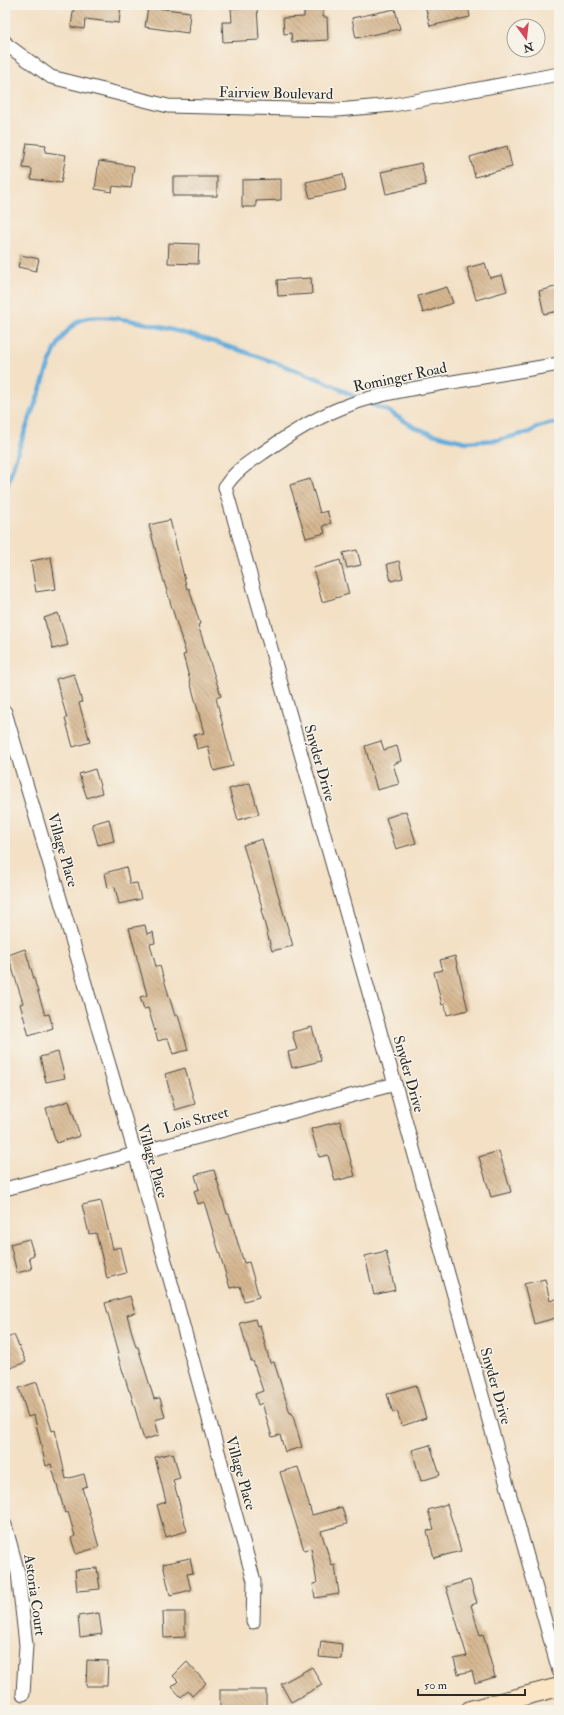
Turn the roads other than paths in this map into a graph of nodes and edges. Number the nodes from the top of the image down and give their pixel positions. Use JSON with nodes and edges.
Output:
{"nodes":[{"id":1,"x":5,"y":42,"type":"edge"},
{"id":2,"x":559,"y":74,"type":"edge"},
{"id":3,"x":559,"y":364,"type":"edge"},
{"id":4,"x":225,"y":487,"type":"joint"},
{"id":5,"x":5,"y":712,"type":"edge"},
{"id":6,"x":395,"y":1084,"type":"junction"},
{"id":7,"x":135,"y":1153,"type":"junction"},
{"id":8,"x":5,"y":1189,"type":"edge"},
{"id":9,"x":5,"y":1525,"type":"edge"},
{"id":10,"x":252,"y":1622,"type":"dead end"},
{"id":11,"x":559,"y":1671,"type":"edge"},
{"id":12,"x":559,"y":1687,"type":"edge"},
{"id":13,"x":23,"y":1694,"type":"dead end"},
{"id":14,"x":470,"y":1710,"type":"edge"}],
"edges":[{"from":1,"to":2,"type":"street","name":"Fairview Boulevard"},
{"from":3,"to":4,"type":"street","name":"Rominger Road"},
{"from":4,"to":6,"type":"street","name":"Snyder Drive"},
{"from":5,"to":7,"type":"street","name":"Village Place"},
{"from":6,"to":7,"type":"street","name":"Lois Street"},
{"from":6,"to":11,"type":"street","name":"Snyder Drive"},
{"from":7,"to":8,"type":"street","name":"Lois Street"},
{"from":7,"to":10,"type":"street","name":"Village Place"},
{"from":9,"to":13,"type":"street","name":"Astoria Court"},
{"from":12,"to":14,"type":"street"}]}
